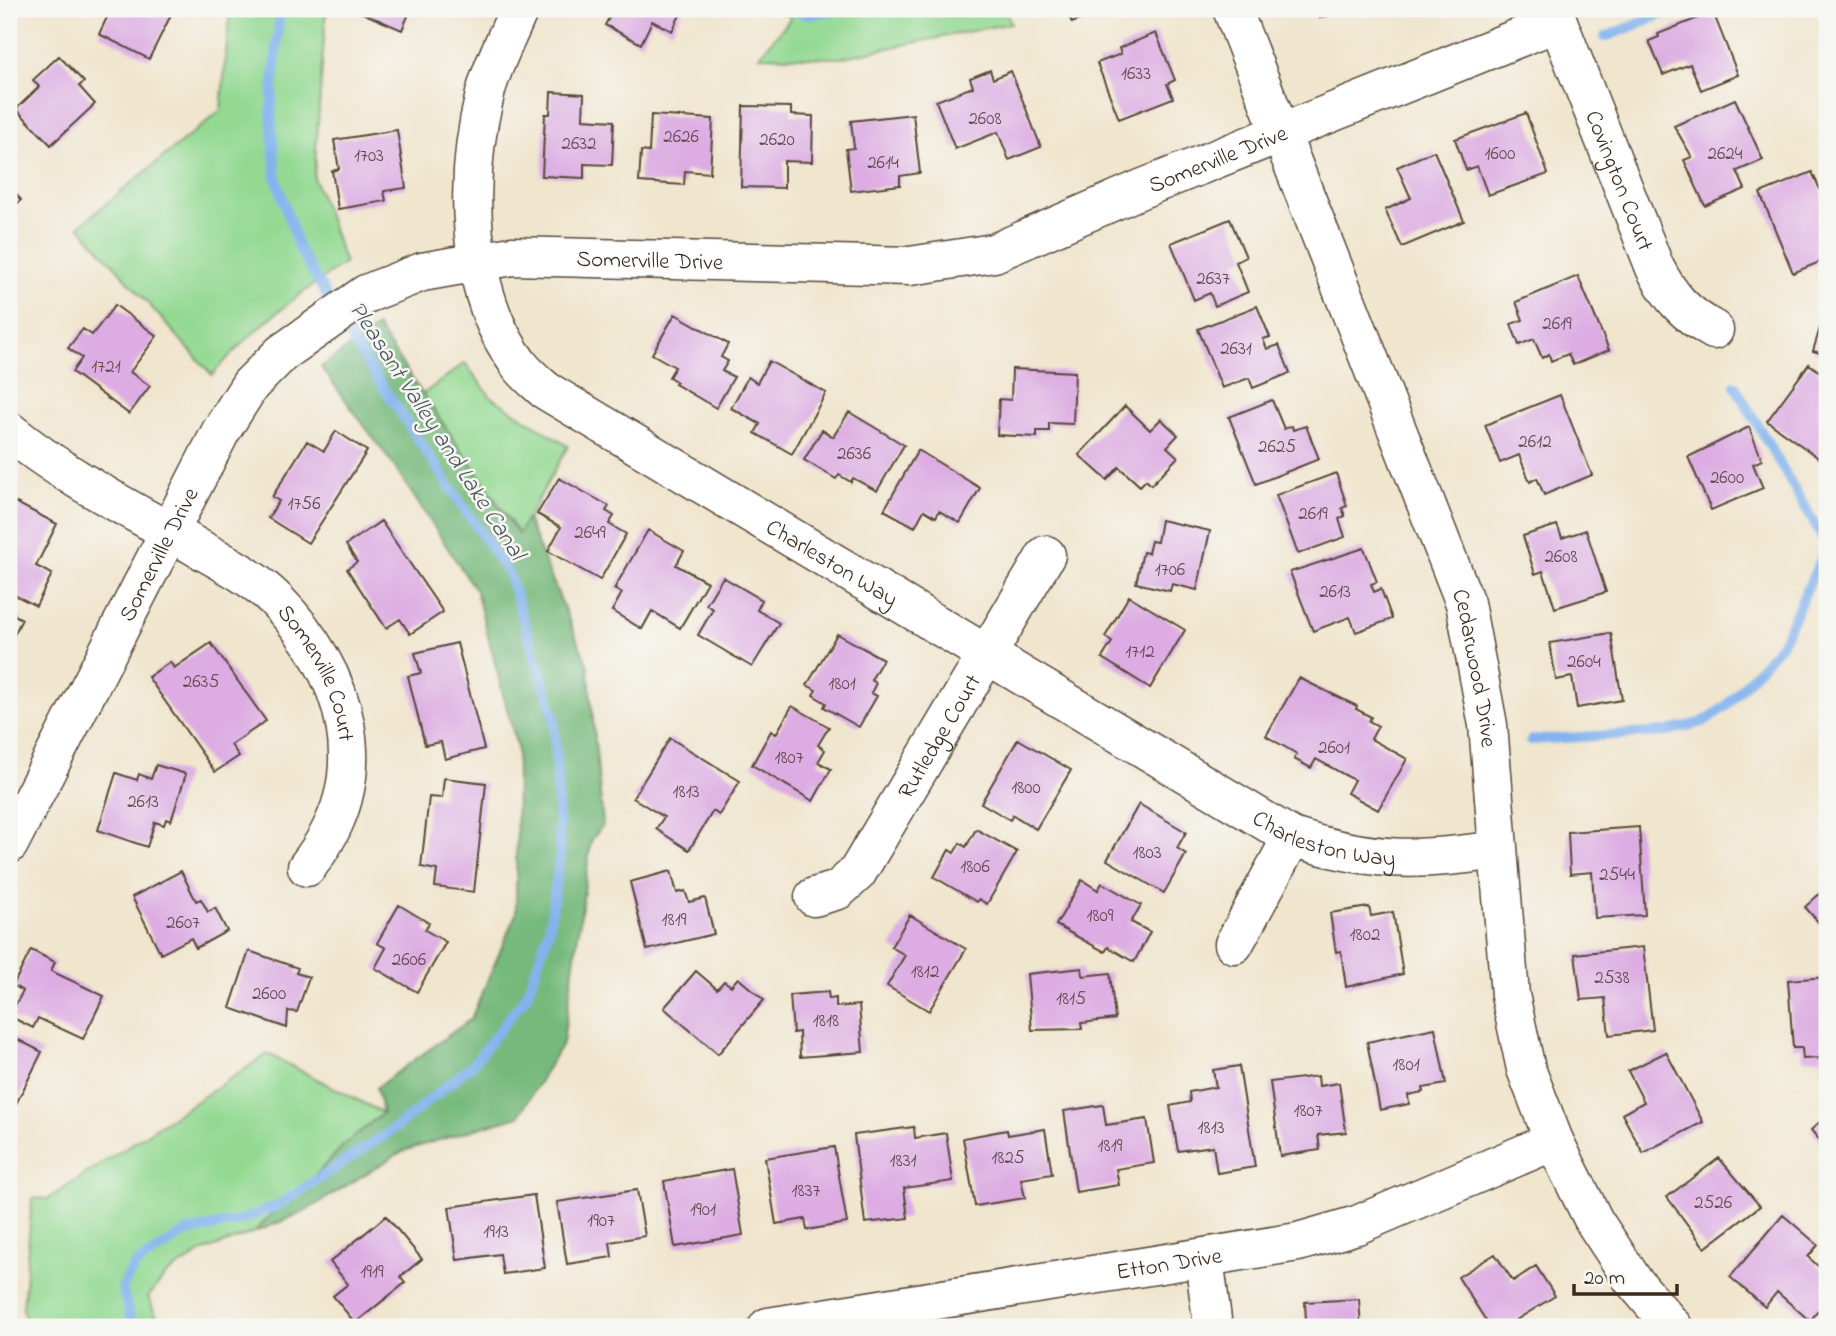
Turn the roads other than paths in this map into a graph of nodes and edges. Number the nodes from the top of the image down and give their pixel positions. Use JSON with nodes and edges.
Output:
{"nodes":[{"id":1,"x":519,"y":9,"type":"edge"},
{"id":2,"x":1232,"y":9,"type":"edge"},
{"id":3,"x":1555,"y":15,"type":"edge"},
{"id":4,"x":1282,"y":134,"type":"junction"},
{"id":5,"x":475,"y":261,"type":"junction"},
{"id":6,"x":1714,"y":330,"type":"dead end"},
{"id":7,"x":9,"y":431,"type":"edge"},
{"id":8,"x":170,"y":531,"type":"junction"},
{"id":9,"x":1046,"y":555,"type":"dead end"},
{"id":10,"x":987,"y":657,"type":"junction"},
{"id":11,"x":1293,"y":837,"type":"junction"},
{"id":12,"x":9,"y":844,"type":"edge"},
{"id":13,"x":1497,"y":850,"type":"junction"},
{"id":14,"x":307,"y":867,"type":"dead end"},
{"id":15,"x":814,"y":897,"type":"dead end"},
{"id":16,"x":1234,"y":944,"type":"dead end"},
{"id":17,"x":1554,"y":1142,"type":"junction"},
{"id":18,"x":1204,"y":1258,"type":"junction"},
{"id":19,"x":768,"y":1327,"type":"edge"},
{"id":20,"x":1213,"y":1327,"type":"edge"},
{"id":21,"x":1673,"y":1327,"type":"edge"}],
"edges":[{"from":1,"to":5,"type":"street","name":"Charleston Way"},
{"from":2,"to":4,"type":"street","name":"Cedarwood Drive"},
{"from":3,"to":4,"type":"street","name":"Somerville Drive"},
{"from":3,"to":6,"type":"street","name":"Covington Court"},
{"from":4,"to":5,"type":"street","name":"Somerville Drive"},
{"from":4,"to":13,"type":"street","name":"Cedarwood Drive"},
{"from":5,"to":8,"type":"street","name":"Somerville Drive"},
{"from":5,"to":10,"type":"street","name":"Charleston Way"},
{"from":7,"to":8,"type":"street","name":"Somerville Court"},
{"from":8,"to":12,"type":"street","name":"Somerville Drive"},
{"from":8,"to":14,"type":"street","name":"Somerville Court"},
{"from":9,"to":10,"type":"street","name":"Rutledge Court"},
{"from":10,"to":11,"type":"street","name":"Charleston Way"},
{"from":10,"to":15,"type":"street","name":"Rutledge Court"},
{"from":11,"to":13,"type":"street","name":"Charleston Way"},
{"from":11,"to":16,"type":"street"},
{"from":13,"to":17,"type":"street","name":"Cedarwood Drive"},
{"from":17,"to":18,"type":"street","name":"Etton Drive"},
{"from":17,"to":21,"type":"street","name":"Cedarwood Drive"},
{"from":18,"to":19,"type":"street","name":"Etton Drive"},
{"from":18,"to":20,"type":"street"}]}
